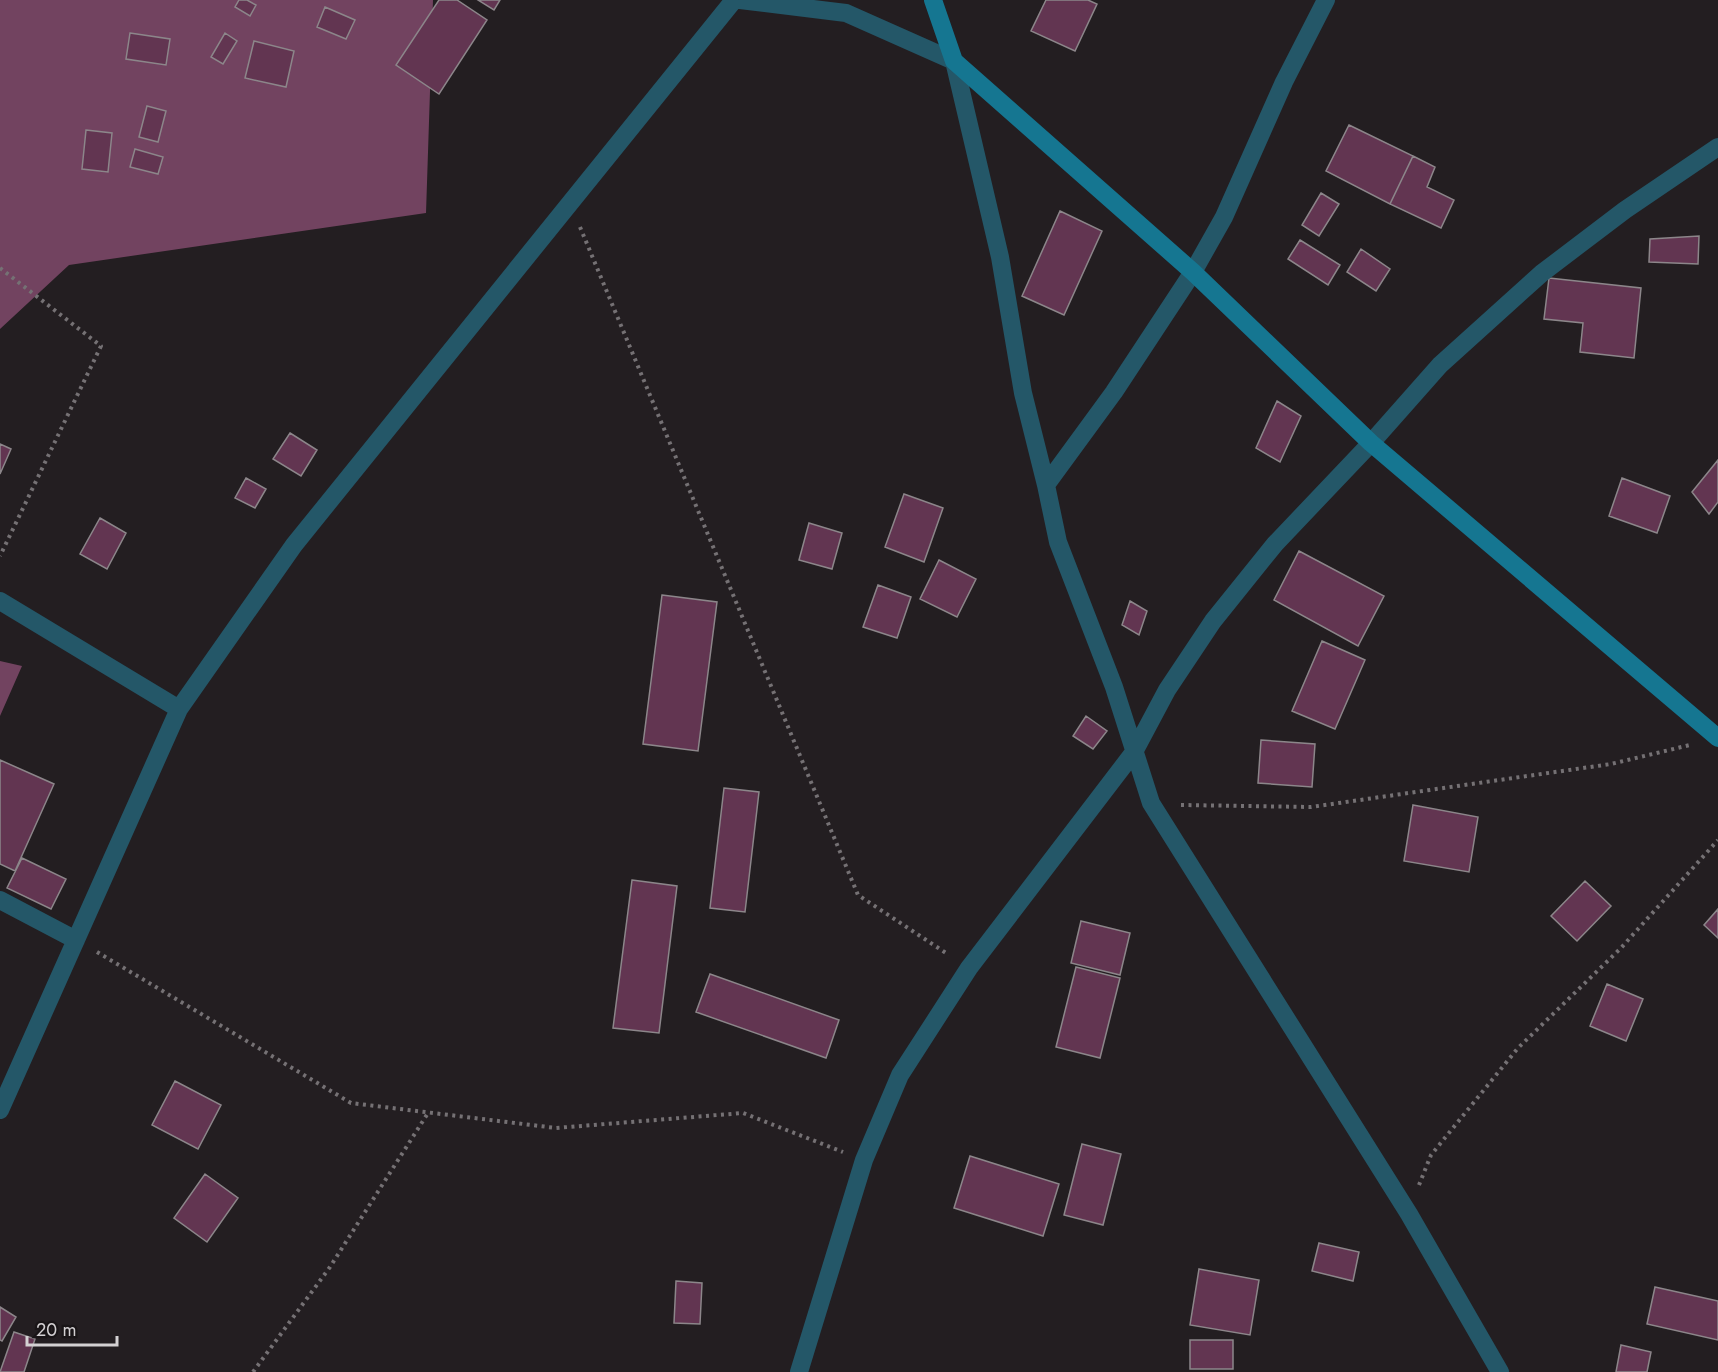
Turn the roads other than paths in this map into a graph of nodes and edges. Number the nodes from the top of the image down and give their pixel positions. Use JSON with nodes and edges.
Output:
{"nodes":[{"id":1,"x":734,"y":0,"type":"edge"},
{"id":2,"x":740,"y":0,"type":"edge"},
{"id":3,"x":933,"y":0,"type":"edge"},
{"id":4,"x":1326,"y":0,"type":"edge"},
{"id":5,"x":954,"y":61,"type":"junction"},
{"id":6,"x":1718,"y":147,"type":"edge"},
{"id":7,"x":1193,"y":272,"type":"junction"},
{"id":8,"x":1371,"y":443,"type":"junction"},
{"id":9,"x":1046,"y":485,"type":"junction"},
{"id":10,"x":0,"y":601,"type":"edge"},
{"id":11,"x":179,"y":709,"type":"junction"},
{"id":12,"x":1718,"y":738,"type":"edge"},
{"id":13,"x":1134,"y":752,"type":"junction"},
{"id":14,"x":0,"y":900,"type":"edge"},
{"id":15,"x":76,"y":940,"type":"junction"},
{"id":16,"x":0,"y":1110,"type":"edge"},
{"id":17,"x":799,"y":1372,"type":"edge"},
{"id":18,"x":1500,"y":1372,"type":"edge"}],
"edges":[{"from":1,"to":11,"type":"street"},
{"from":2,"to":5,"type":"street"},
{"from":3,"to":5,"type":"street"},
{"from":4,"to":7,"type":"street"},
{"from":5,"to":7,"type":"street"},
{"from":5,"to":9,"type":"street"},
{"from":6,"to":8,"type":"street"},
{"from":7,"to":8,"type":"street"},
{"from":7,"to":9,"type":"street"},
{"from":8,"to":12,"type":"street"},
{"from":8,"to":13,"type":"street"},
{"from":9,"to":13,"type":"street"},
{"from":10,"to":11,"type":"street"},
{"from":11,"to":15,"type":"street"},
{"from":13,"to":17,"type":"street"},
{"from":13,"to":18,"type":"street"},
{"from":14,"to":15,"type":"street"},
{"from":15,"to":16,"type":"street"}]}
